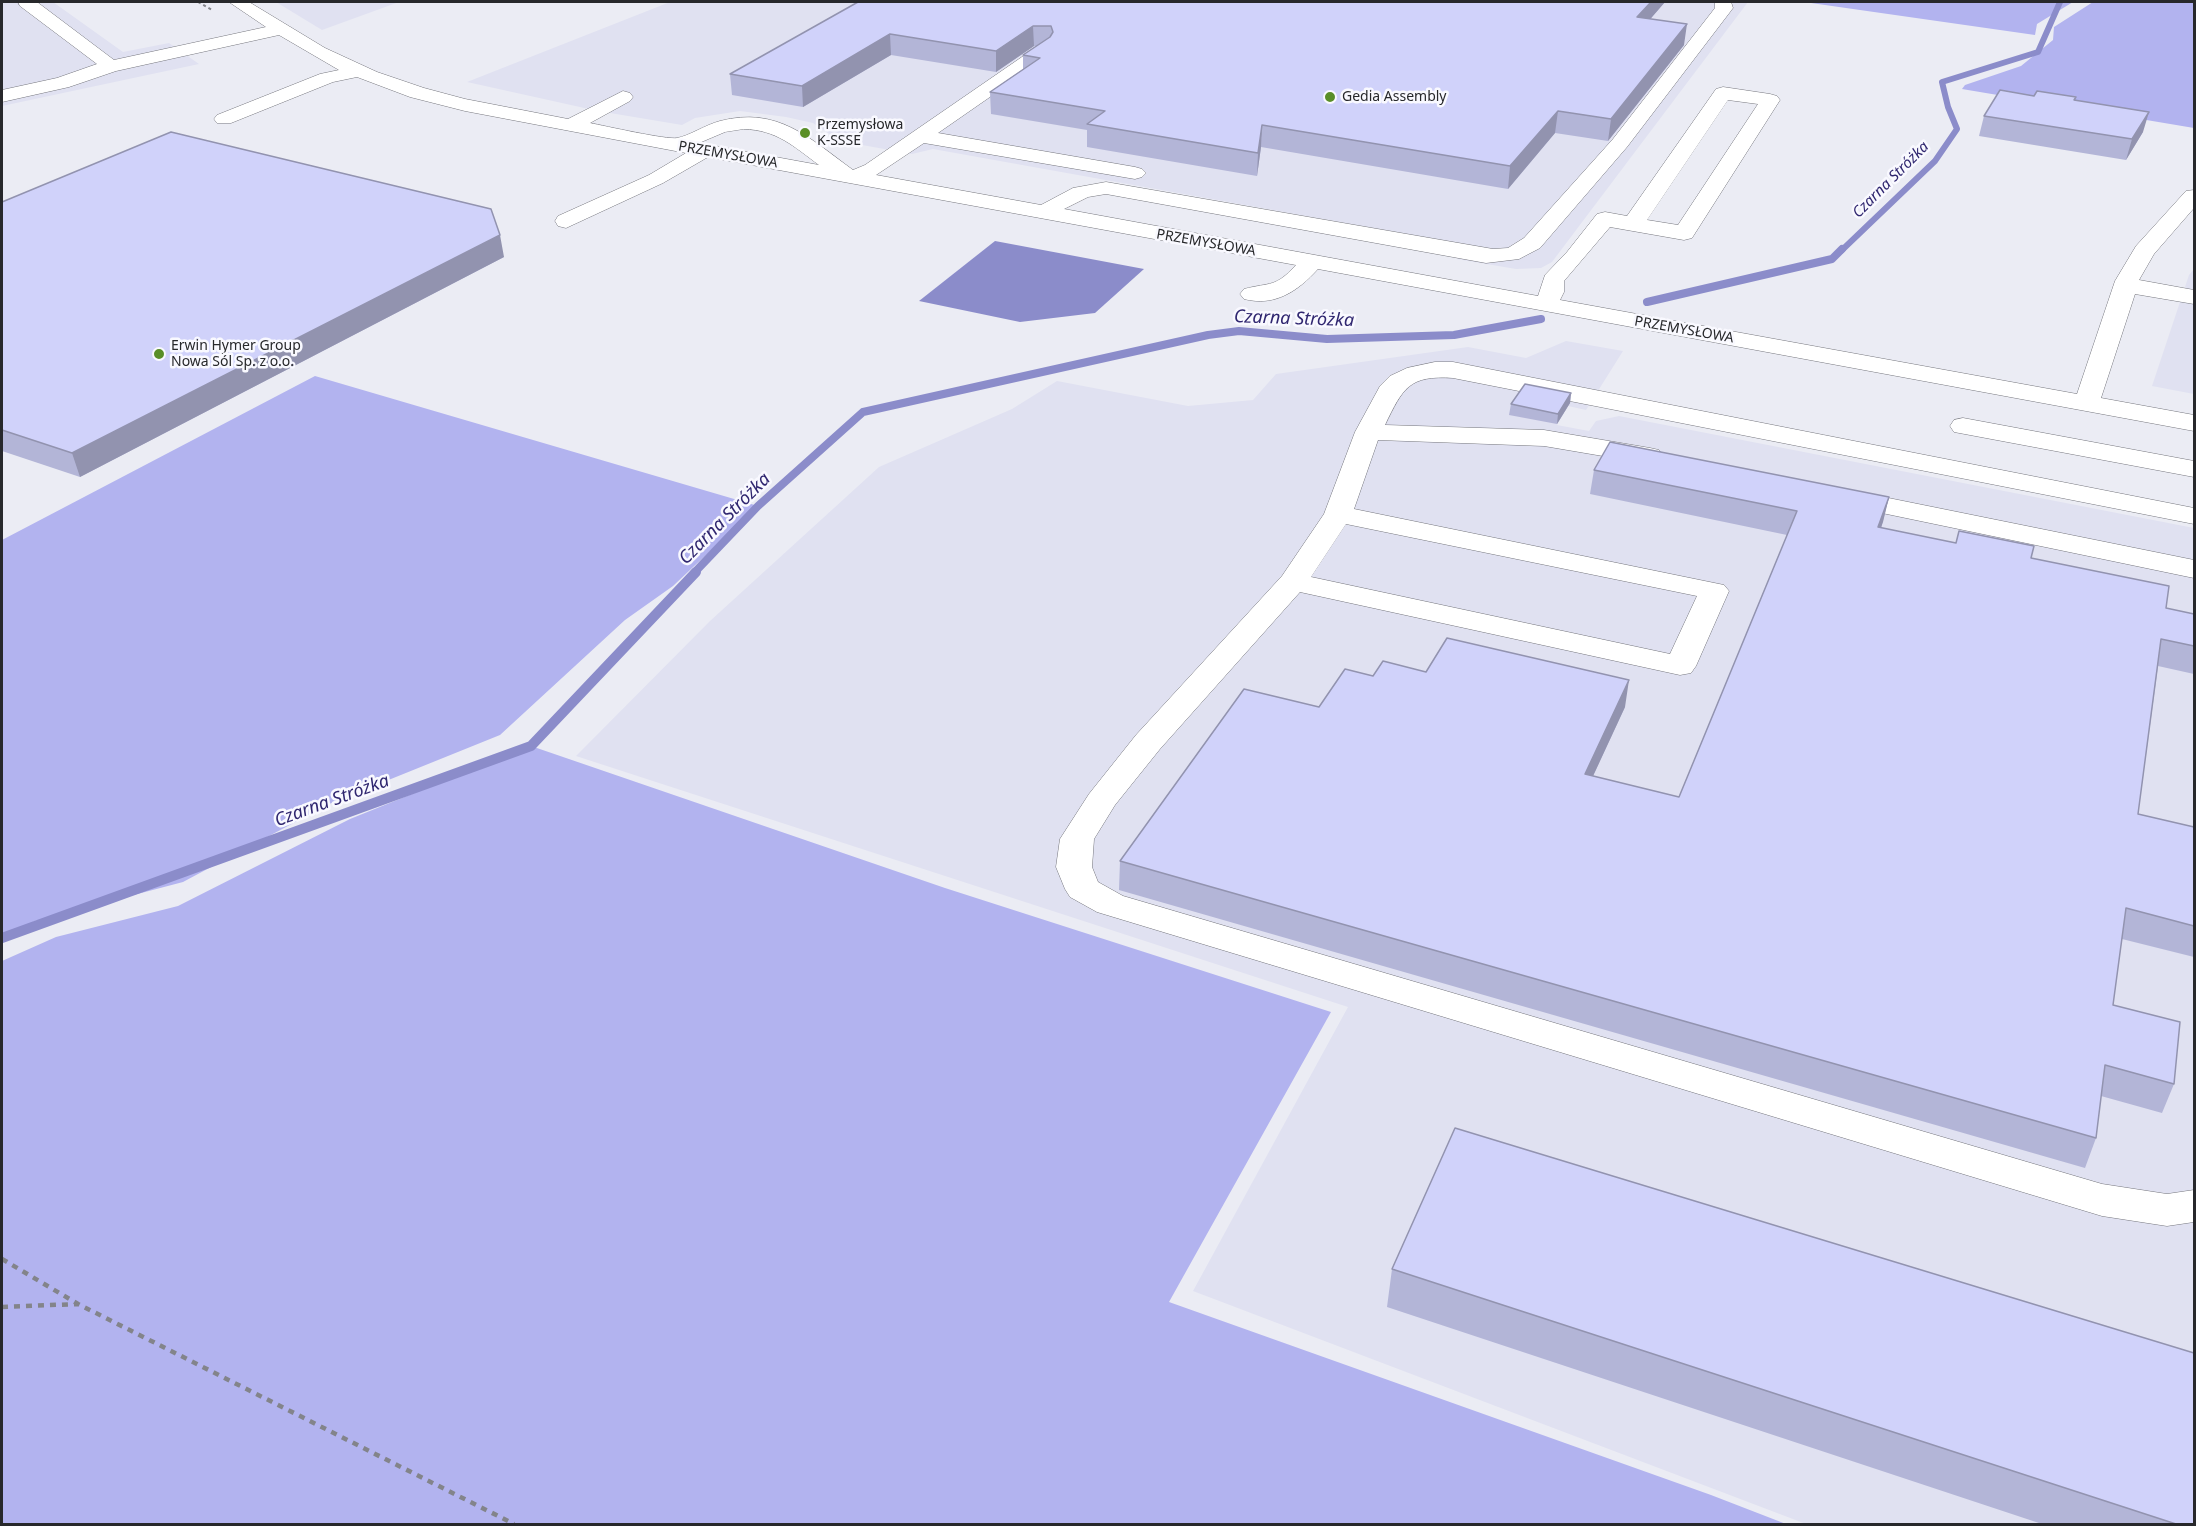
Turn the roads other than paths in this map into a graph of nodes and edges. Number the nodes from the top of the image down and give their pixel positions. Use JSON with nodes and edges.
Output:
{"nodes":[{"id":1,"x":26,"y":2,"type":"edge"},
{"id":2,"x":238,"y":2,"type":"edge"},
{"id":3,"x":1723,"y":2,"type":"edge"},
{"id":4,"x":284,"y":29,"type":"junction"},
{"id":5,"x":1042,"y":52,"type":"edge"},
{"id":6,"x":111,"y":66,"type":"junction"},
{"id":7,"x":358,"y":71,"type":"junction"},
{"id":8,"x":2,"y":96,"type":"edge"},
{"id":9,"x":623,"y":97,"type":"dead end"},
{"id":10,"x":224,"y":119,"type":"dead end"},
{"id":11,"x":570,"y":126,"type":"junction"},
{"id":12,"x":920,"y":136,"type":"junction"},
{"id":13,"x":678,"y":146,"type":"junction"},
{"id":14,"x":703,"y":151,"type":"junction"},
{"id":15,"x":851,"y":178,"type":"junction"},
{"id":16,"x":2194,"y":196,"type":"edge"},
{"id":17,"x":1309,"y":204,"type":"dead end"},
{"id":18,"x":1044,"y":213,"type":"junction"},
{"id":19,"x":566,"y":221,"type":"dead end"},
{"id":20,"x":1633,"y":224,"type":"junction"},
{"id":21,"x":1497,"y":237,"type":"dead end"},
{"id":22,"x":1532,"y":243,"type":"junction"},
{"id":23,"x":1312,"y":262,"type":"junction"},
{"id":24,"x":2126,"y":285,"type":"junction"},
{"id":25,"x":1252,"y":294,"type":"dead end"},
{"id":26,"x":2194,"y":297,"type":"edge"},
{"id":27,"x":1545,"y":305,"type":"junction"},
{"id":28,"x":2086,"y":404,"type":"junction"},
{"id":29,"x":2194,"y":423,"type":"edge"},
{"id":30,"x":1963,"y":426,"type":"dead end"},
{"id":31,"x":1368,"y":432,"type":"junction"},
{"id":32,"x":1670,"y":461,"type":"edge"},
{"id":33,"x":2194,"y":469,"type":"edge"},
{"id":34,"x":1822,"y":492,"type":"edge"},
{"id":35,"x":1338,"y":514,"type":"junction"},
{"id":36,"x":2194,"y":516,"type":"edge"},
{"id":37,"x":2194,"y":569,"type":"edge"},
{"id":38,"x":1293,"y":582,"type":"junction"},
{"id":39,"x":2194,"y":1206,"type":"edge"}],
"edges":[{"from":1,"to":6,"type":"street"},
{"from":2,"to":4,"type":"street","name":"PRZEMYSŁOWA"},
{"from":3,"to":22,"type":"street"},
{"from":4,"to":6,"type":"street"},
{"from":4,"to":7,"type":"street","name":"PRZEMYSŁOWA"},
{"from":5,"to":12,"type":"street"},
{"from":6,"to":8,"type":"street"},
{"from":7,"to":10,"type":"street"},
{"from":7,"to":11,"type":"street","name":"PRZEMYSŁOWA"},
{"from":9,"to":11,"type":"street"},
{"from":11,"to":13,"type":"street","name":"PRZEMYSŁOWA"},
{"from":12,"to":15,"type":"street"},
{"from":12,"to":17,"type":"street"},
{"from":13,"to":14,"type":"street","name":"PRZEMYSŁOWA"},
{"from":13,"to":15,"type":"street"},
{"from":14,"to":15,"type":"street","name":"PRZEMYSŁOWA"},
{"from":14,"to":19,"type":"street"},
{"from":15,"to":18,"type":"street","name":"PRZEMYSŁOWA"},
{"from":16,"to":24,"type":"street"},
{"from":18,"to":22,"type":"street"},
{"from":18,"to":23,"type":"street","name":"PRZEMYSŁOWA"},
{"from":20,"to":20,"type":"street"},
{"from":20,"to":27,"type":"street"},
{"from":21,"to":22,"type":"street"},
{"from":23,"to":25,"type":"street"},
{"from":23,"to":27,"type":"street","name":"PRZEMYSŁOWA"},
{"from":24,"to":26,"type":"street"},
{"from":24,"to":28,"type":"street"},
{"from":27,"to":28,"type":"street","name":"PRZEMYSŁOWA"},
{"from":28,"to":29,"type":"street","name":"PRZEMYSŁOWA"},
{"from":30,"to":33,"type":"street"},
{"from":31,"to":32,"type":"street"},
{"from":31,"to":35,"type":"street"},
{"from":31,"to":36,"type":"street"},
{"from":34,"to":37,"type":"street"},
{"from":35,"to":38,"type":"street"},
{"from":35,"to":38,"type":"street"},
{"from":38,"to":39,"type":"street"}]}
